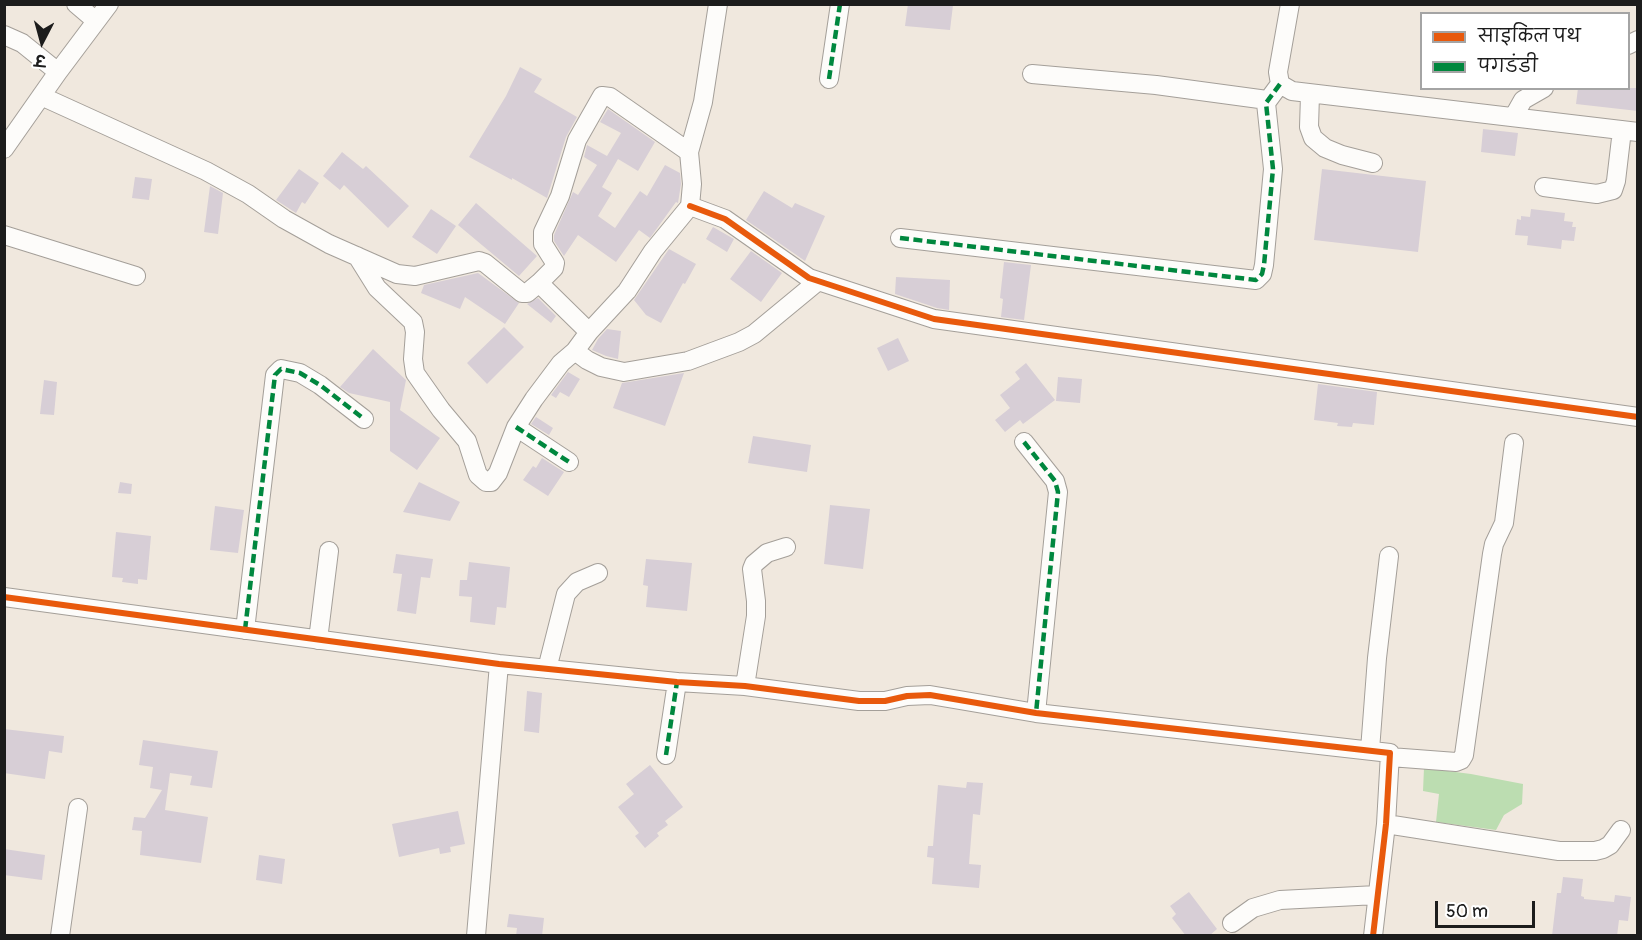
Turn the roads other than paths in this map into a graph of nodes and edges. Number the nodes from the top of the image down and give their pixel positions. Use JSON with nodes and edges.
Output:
{"nodes":[{"id":1,"x":76,"y":4,"type":"edge"},
{"id":2,"x":109,"y":4,"type":"edge"},
{"id":3,"x":718,"y":4,"type":"edge"},
{"id":4,"x":840,"y":4,"type":"edge"},
{"id":5,"x":1290,"y":4,"type":"edge"},
{"id":6,"x":96,"y":21,"type":"junction"},
{"id":7,"x":4,"y":35,"type":"edge"},
{"id":8,"x":58,"y":72,"type":"junction"},
{"id":9,"x":1032,"y":74,"type":"dead end"},
{"id":10,"x":829,"y":80,"type":"dead end"},
{"id":11,"x":1280,"y":84,"type":"junction"},
{"id":12,"x":1540,"y":90,"type":"edge"},
{"id":13,"x":1310,"y":95,"type":"junction"},
{"id":14,"x":41,"y":96,"type":"junction"},
{"id":15,"x":1267,"y":100,"type":"junction"},
{"id":16,"x":1514,"y":116,"type":"junction"},
{"id":17,"x":1630,"y":131,"type":"edge"},
{"id":18,"x":4,"y":149,"type":"edge"},
{"id":19,"x":689,"y":152,"type":"junction"},
{"id":20,"x":1373,"y":163,"type":"dead end"},
{"id":21,"x":1544,"y":187,"type":"dead end"},
{"id":22,"x":690,"y":206,"type":"junction"},
{"id":23,"x":4,"y":235,"type":"edge"},
{"id":24,"x":900,"y":238,"type":"dead end"},
{"id":25,"x":357,"y":256,"type":"junction"},
{"id":26,"x":136,"y":276,"type":"dead end"},
{"id":27,"x":817,"y":282,"type":"junction"},
{"id":28,"x":539,"y":283,"type":"junction"},
{"id":29,"x":589,"y":332,"type":"junction"},
{"id":30,"x":575,"y":351,"type":"junction"},
{"id":31,"x":1638,"y":417,"type":"edge"},
{"id":32,"x":364,"y":419,"type":"dead end"},
{"id":33,"x":516,"y":427,"type":"junction"},
{"id":34,"x":1024,"y":442,"type":"dead end"},
{"id":35,"x":1514,"y":443,"type":"dead end"},
{"id":36,"x":569,"y":462,"type":"dead end"},
{"id":37,"x":786,"y":547,"type":"dead end"},
{"id":38,"x":329,"y":551,"type":"dead end"},
{"id":39,"x":1389,"y":556,"type":"dead end"},
{"id":40,"x":598,"y":573,"type":"dead end"},
{"id":41,"x":4,"y":597,"type":"edge"},
{"id":42,"x":245,"y":630,"type":"junction"},
{"id":43,"x":318,"y":640,"type":"junction"},
{"id":44,"x":499,"y":664,"type":"junction"},
{"id":45,"x":547,"y":669,"type":"junction"},
{"id":46,"x":677,"y":682,"type":"junction"},
{"id":47,"x":745,"y":686,"type":"junction"},
{"id":48,"x":1036,"y":713,"type":"junction"},
{"id":49,"x":1370,"y":750,"type":"junction"},
{"id":50,"x":666,"y":755,"type":"dead end"},
{"id":51,"x":1390,"y":757,"type":"junction"},
{"id":52,"x":78,"y":807,"type":"dead end"},
{"id":53,"x":1386,"y":824,"type":"junction"},
{"id":54,"x":1622,"y":830,"type":"dead end"},
{"id":55,"x":1377,"y":895,"type":"junction"},
{"id":56,"x":1232,"y":922,"type":"dead end"},
{"id":57,"x":60,"y":936,"type":"edge"},
{"id":58,"x":476,"y":936,"type":"edge"},
{"id":59,"x":1373,"y":936,"type":"edge"}],
"edges":[{"from":1,"to":6,"type":"street"},
{"from":2,"to":6,"type":"street"},
{"from":3,"to":19,"type":"street"},
{"from":4,"to":10,"type":"street"},
{"from":5,"to":11,"type":"street"},
{"from":6,"to":8,"type":"street"},
{"from":7,"to":8,"type":"street"},
{"from":8,"to":14,"type":"street"},
{"from":9,"to":15,"type":"street"},
{"from":11,"to":13,"type":"street"},
{"from":11,"to":15,"type":"street"},
{"from":12,"to":16,"type":"street"},
{"from":13,"to":16,"type":"street"},
{"from":13,"to":20,"type":"street"},
{"from":14,"to":18,"type":"street"},
{"from":14,"to":25,"type":"street"},
{"from":15,"to":24,"type":"street"},
{"from":16,"to":17,"type":"street"},
{"from":17,"to":21,"type":"street"},
{"from":19,"to":22,"type":"street"},
{"from":19,"to":28,"type":"street"},
{"from":22,"to":27,"type":"street"},
{"from":22,"to":29,"type":"street"},
{"from":23,"to":26,"type":"street"},
{"from":25,"to":28,"type":"street"},
{"from":25,"to":33,"type":"street"},
{"from":27,"to":30,"type":"street"},
{"from":27,"to":31,"type":"street"},
{"from":28,"to":29,"type":"street"},
{"from":29,"to":30,"type":"street"},
{"from":30,"to":33,"type":"street"},
{"from":32,"to":42,"type":"street"},
{"from":33,"to":36,"type":"street"},
{"from":34,"to":48,"type":"street"},
{"from":35,"to":51,"type":"street"},
{"from":37,"to":47,"type":"street"},
{"from":38,"to":43,"type":"street"},
{"from":39,"to":49,"type":"street"},
{"from":40,"to":45,"type":"street"},
{"from":41,"to":42,"type":"street"},
{"from":42,"to":43,"type":"street"},
{"from":43,"to":44,"type":"street"},
{"from":44,"to":45,"type":"street"},
{"from":44,"to":58,"type":"street"},
{"from":45,"to":46,"type":"street"},
{"from":46,"to":47,"type":"street"},
{"from":46,"to":50,"type":"street"},
{"from":47,"to":48,"type":"street"},
{"from":48,"to":49,"type":"street"},
{"from":49,"to":51,"type":"street"},
{"from":51,"to":53,"type":"street"},
{"from":52,"to":57,"type":"street"},
{"from":53,"to":54,"type":"street"},
{"from":53,"to":55,"type":"street"},
{"from":55,"to":56,"type":"street"},
{"from":55,"to":59,"type":"street"}]}
